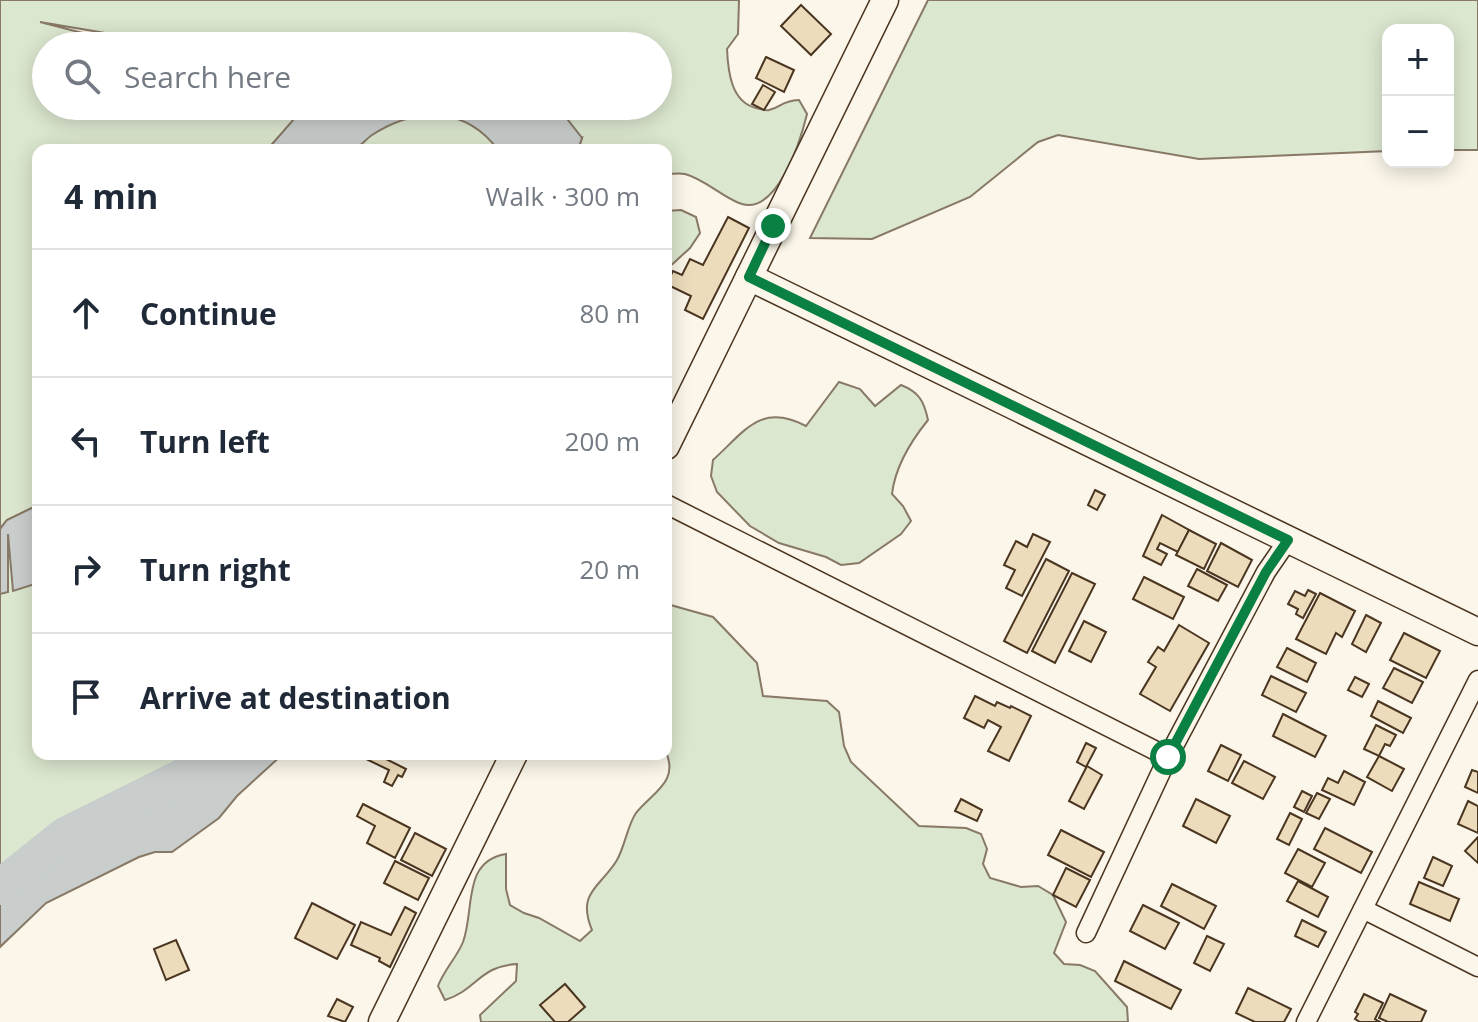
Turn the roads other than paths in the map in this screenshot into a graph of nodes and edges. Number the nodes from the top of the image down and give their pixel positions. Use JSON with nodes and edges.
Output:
{"nodes":[{"id":1,"x":885,"y":0,"type":"edge"},
{"id":2,"x":749,"y":277,"type":"junction"},
{"id":3,"x":672,"y":434,"type":"edge"},
{"id":4,"x":672,"y":507,"type":"edge"},
{"id":5,"x":1288,"y":540,"type":"junction"},
{"id":6,"x":1478,"y":632,"type":"edge"},
{"id":7,"x":1478,"y":680,"type":"edge"},
{"id":8,"x":1168,"y":757,"type":"junction"},
{"id":9,"x":511,"y":760,"type":"edge"},
{"id":10,"x":1363,"y":909,"type":"junction"},
{"id":11,"x":1086,"y":933,"type":"dead end"},
{"id":12,"x":1478,"y":967,"type":"edge"},
{"id":13,"x":382,"y":1022,"type":"edge"},
{"id":14,"x":1306,"y":1022,"type":"edge"}],
"edges":[{"from":1,"to":2,"type":"main road"},
{"from":2,"to":3,"type":"main road"},
{"from":2,"to":5,"type":"main road"},
{"from":4,"to":8,"type":"street"},
{"from":5,"to":6,"type":"main road"},
{"from":5,"to":8,"type":"street"},
{"from":7,"to":10,"type":"street"},
{"from":8,"to":11,"type":"street"},
{"from":9,"to":13,"type":"main road"},
{"from":10,"to":12,"type":"street"},
{"from":10,"to":14,"type":"street"}]}
